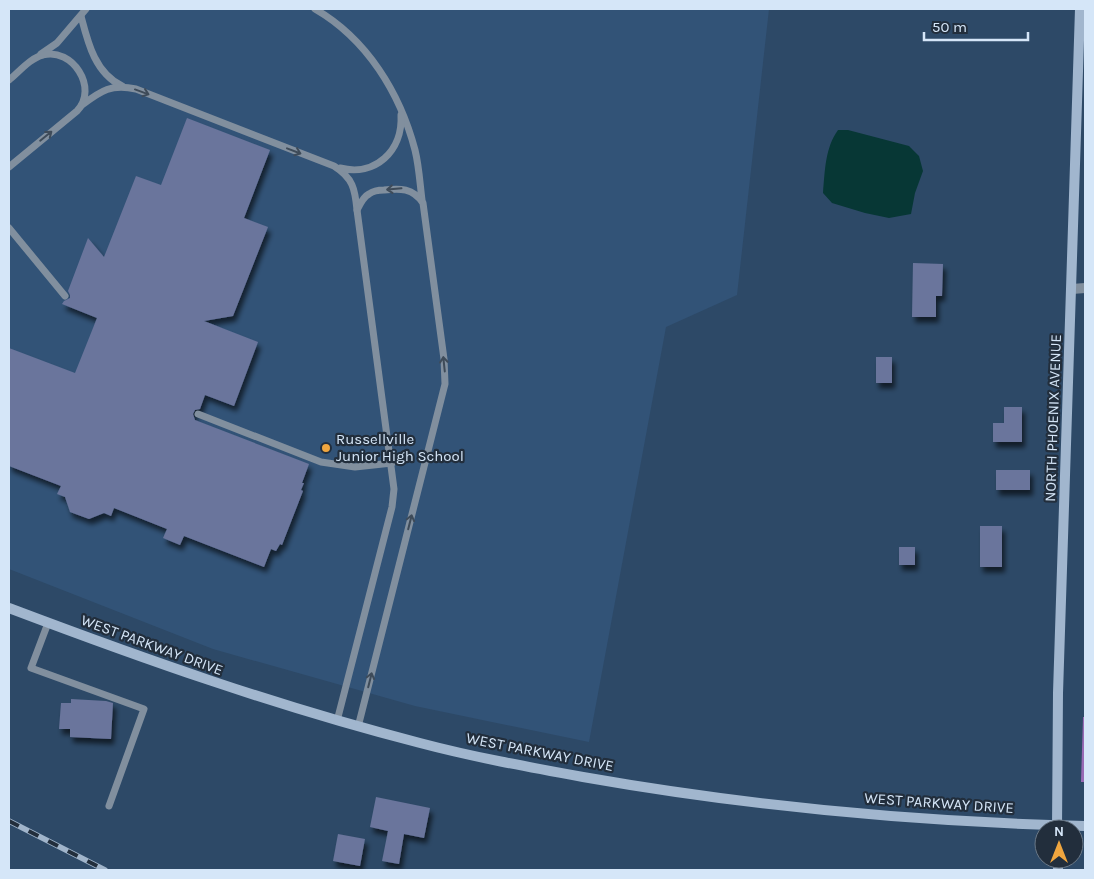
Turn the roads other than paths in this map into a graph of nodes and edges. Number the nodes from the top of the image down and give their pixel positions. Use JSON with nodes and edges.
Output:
{"nodes":[{"id":1,"x":86,"y":9,"type":"edge"},
{"id":2,"x":315,"y":9,"type":"edge"},
{"id":3,"x":1080,"y":9,"type":"edge"},
{"id":4,"x":81,"y":16,"type":"junction"},
{"id":5,"x":35,"y":58,"type":"junction"},
{"id":6,"x":9,"y":80,"type":"edge"},
{"id":7,"x":123,"y":86,"type":"junction"},
{"id":8,"x":82,"y":105,"type":"junction"},
{"id":9,"x":401,"y":110,"type":"junction"},
{"id":10,"x":334,"y":166,"type":"junction"},
{"id":11,"x":9,"y":167,"type":"edge"},
{"id":12,"x":423,"y":203,"type":"junction"},
{"id":13,"x":357,"y":210,"type":"junction"},
{"id":14,"x":9,"y":228,"type":"edge"},
{"id":15,"x":1085,"y":288,"type":"edge"},
{"id":16,"x":1072,"y":289,"type":"junction"},
{"id":17,"x":66,"y":296,"type":"dead end"},
{"id":18,"x":198,"y":414,"type":"dead end"},
{"id":19,"x":392,"y":463,"type":"junction"},
{"id":20,"x":9,"y":608,"type":"edge"},
{"id":21,"x":48,"y":623,"type":"junction"},
{"id":22,"x":337,"y":721,"type":"junction"},
{"id":23,"x":358,"y":727,"type":"junction"},
{"id":24,"x":109,"y":806,"type":"dead end"},
{"id":25,"x":1057,"y":819,"type":"edge"},
{"id":26,"x":1034,"y":826,"type":"edge"}],
"edges":[{"from":1,"to":4,"type":"lane"},
{"from":2,"to":9,"type":"lane"},
{"from":3,"to":16,"type":"main road","name":"NORTH PHOENIX AVENUE"},
{"from":4,"to":5,"type":"lane"},
{"from":4,"to":7,"type":"lane"},
{"from":5,"to":6,"type":"lane"},
{"from":5,"to":8,"type":"lane"},
{"from":7,"to":8,"type":"lane"},
{"from":7,"to":10,"type":"lane","one_way":true},
{"from":11,"to":8,"type":"lane","one_way":true},
{"from":9,"to":10,"type":"lane"},
{"from":9,"to":12,"type":"lane"},
{"from":10,"to":13,"type":"lane"},
{"from":12,"to":13,"type":"lane","one_way":true},
{"from":23,"to":12,"type":"lane","one_way":true},
{"from":13,"to":19,"type":"lane"},
{"from":14,"to":17,"type":"lane"},
{"from":15,"to":16,"type":"street"},
{"from":16,"to":25,"type":"main road","name":"NORTH PHOENIX AVENUE"},
{"from":18,"to":19,"type":"lane"},
{"from":19,"to":22,"type":"lane"},
{"from":20,"to":21,"type":"main road","name":"WEST PARKWAY DRIVE"},
{"from":21,"to":22,"type":"main road","name":"WEST PARKWAY DRIVE"},
{"from":21,"to":24,"type":"lane"},
{"from":22,"to":23,"type":"main road","name":"WEST PARKWAY DRIVE"},
{"from":23,"to":26,"type":"main road","name":"WEST PARKWAY DRIVE"}]}
